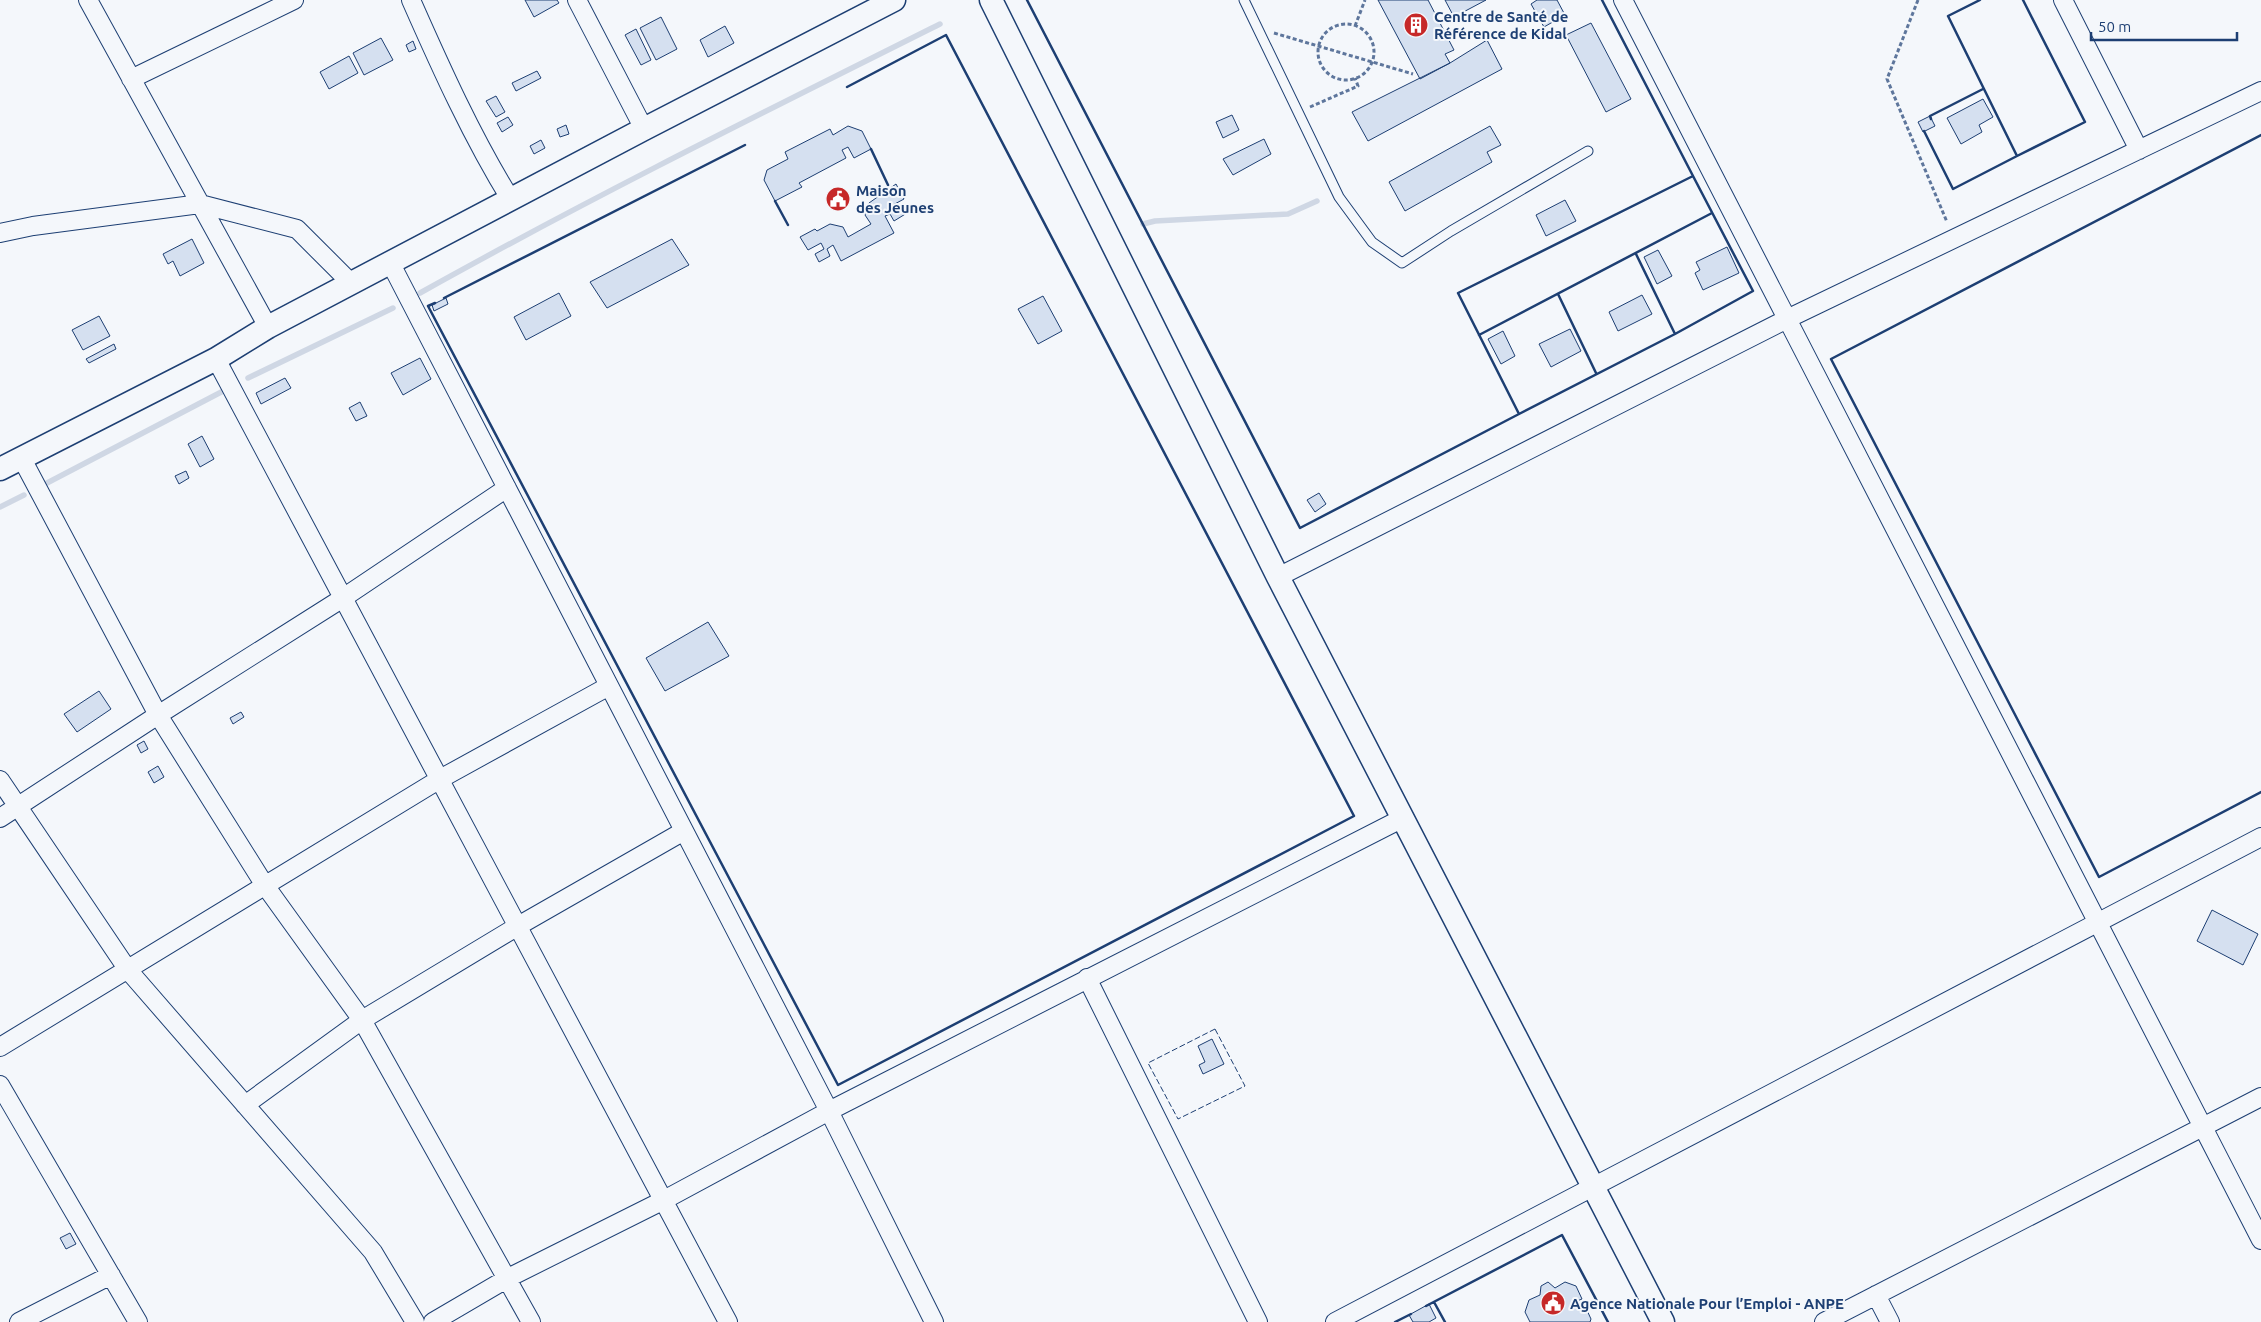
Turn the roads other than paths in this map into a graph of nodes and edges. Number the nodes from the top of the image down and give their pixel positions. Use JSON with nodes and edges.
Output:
{"nodes":[{"id":1,"x":88,"y":0,"type":"edge"},
{"id":2,"x":294,"y":0,"type":"edge"},
{"id":3,"x":411,"y":0,"type":"edge"},
{"id":4,"x":576,"y":0,"type":"edge"},
{"id":5,"x":894,"y":0,"type":"edge"},
{"id":6,"x":990,"y":0,"type":"edge"},
{"id":7,"x":1244,"y":0,"type":"edge"},
{"id":8,"x":1622,"y":0,"type":"edge"},
{"id":9,"x":2063,"y":0,"type":"edge"},
{"id":10,"x":131,"y":78,"type":"junction"},
{"id":11,"x":2261,"y":91,"type":"edge"},
{"id":12,"x":644,"y":129,"type":"junction"},
{"id":13,"x":2139,"y":150,"type":"junction"},
{"id":14,"x":1588,"y":151,"type":"dead end"},
{"id":15,"x":511,"y":200,"type":"junction"},
{"id":16,"x":200,"y":204,"type":"junction"},
{"id":17,"x":0,"y":233,"type":"edge"},
{"id":18,"x":391,"y":264,"type":"junction"},
{"id":19,"x":352,"y":284,"type":"junction"},
{"id":20,"x":1787,"y":319,"type":"junction"},
{"id":21,"x":268,"y":327,"type":"junction"},
{"id":22,"x":216,"y":359,"type":"junction"},
{"id":23,"x":22,"y":457,"type":"junction"},
{"id":24,"x":0,"y":469,"type":"edge"},
{"id":25,"x":507,"y":488,"type":"junction"},
{"id":26,"x":1278,"y":577,"type":"junction"},
{"id":27,"x":343,"y":598,"type":"junction"},
{"id":28,"x":609,"y":686,"type":"junction"},
{"id":29,"x":158,"y":715,"type":"junction"},
{"id":30,"x":440,"y":779,"type":"junction"},
{"id":31,"x":0,"y":780,"type":"edge"},
{"id":32,"x":19,"y":806,"type":"junction"},
{"id":33,"x":0,"y":818,"type":"edge"},
{"id":34,"x":1403,"y":818,"type":"junction"},
{"id":35,"x":684,"y":831,"type":"junction"},
{"id":36,"x":2261,"y":837,"type":"edge"},
{"id":37,"x":264,"y":884,"type":"junction"},
{"id":38,"x":2097,"y":921,"type":"junction"},
{"id":39,"x":518,"y":926,"type":"junction"},
{"id":40,"x":128,"y":970,"type":"junction"},
{"id":41,"x":1087,"y":978,"type":"junction"},
{"id":42,"x":362,"y":1020,"type":"junction"},
{"id":43,"x":0,"y":1047,"type":"edge"},
{"id":44,"x":0,"y":1085,"type":"edge"},
{"id":45,"x":2261,"y":1097,"type":"edge"},
{"id":46,"x":245,"y":1105,"type":"junction"},
{"id":47,"x":829,"y":1111,"type":"junction"},
{"id":48,"x":2203,"y":1127,"type":"junction"},
{"id":49,"x":1593,"y":1186,"type":"junction"},
{"id":50,"x":664,"y":1200,"type":"junction"},
{"id":51,"x":2261,"y":1240,"type":"edge"},
{"id":52,"x":111,"y":1275,"type":"junction"},
{"id":53,"x":508,"y":1278,"type":"junction"},
{"id":54,"x":1876,"y":1295,"type":"junction"},
{"id":55,"x":19,"y":1322,"type":"edge"},
{"id":56,"x":138,"y":1322,"type":"edge"},
{"id":57,"x":414,"y":1322,"type":"edge"},
{"id":58,"x":433,"y":1322,"type":"edge"},
{"id":59,"x":531,"y":1322,"type":"edge"},
{"id":60,"x":728,"y":1322,"type":"edge"},
{"id":61,"x":934,"y":1322,"type":"edge"},
{"id":62,"x":1258,"y":1322,"type":"edge"},
{"id":63,"x":1335,"y":1322,"type":"edge"},
{"id":64,"x":1662,"y":1322,"type":"edge"},
{"id":65,"x":1824,"y":1322,"type":"edge"},
{"id":66,"x":1890,"y":1322,"type":"edge"}],
"edges":[{"from":1,"to":10,"type":"street"},
{"from":2,"to":10,"type":"street"},
{"from":3,"to":15,"type":"street"},
{"from":4,"to":12,"type":"street"},
{"from":5,"to":12,"type":"street"},
{"from":6,"to":26,"type":"street"},
{"from":7,"to":14,"type":"lane"},
{"from":8,"to":20,"type":"street"},
{"from":9,"to":13,"type":"street"},
{"from":10,"to":16,"type":"street"},
{"from":11,"to":13,"type":"street"},
{"from":12,"to":15,"type":"street"},
{"from":13,"to":20,"type":"street"},
{"from":15,"to":18,"type":"street"},
{"from":16,"to":17,"type":"street"},
{"from":16,"to":19,"type":"street"},
{"from":16,"to":21,"type":"street"},
{"from":18,"to":19,"type":"street"},
{"from":18,"to":25,"type":"street"},
{"from":19,"to":21,"type":"street"},
{"from":20,"to":26,"type":"street"},
{"from":20,"to":38,"type":"street"},
{"from":21,"to":22,"type":"street"},
{"from":22,"to":23,"type":"street"},
{"from":22,"to":27,"type":"street"},
{"from":23,"to":24,"type":"street"},
{"from":23,"to":29,"type":"street"},
{"from":25,"to":27,"type":"street"},
{"from":25,"to":28,"type":"street"},
{"from":26,"to":34,"type":"street"},
{"from":27,"to":29,"type":"street"},
{"from":27,"to":30,"type":"street"},
{"from":28,"to":30,"type":"street"},
{"from":28,"to":35,"type":"street"},
{"from":29,"to":32,"type":"street"},
{"from":29,"to":37,"type":"street"},
{"from":30,"to":37,"type":"street"},
{"from":30,"to":39,"type":"street"},
{"from":31,"to":32,"type":"street"},
{"from":32,"to":33,"type":"street"},
{"from":32,"to":40,"type":"street"},
{"from":34,"to":41,"type":"street"},
{"from":34,"to":49,"type":"street"},
{"from":35,"to":39,"type":"street"},
{"from":35,"to":47,"type":"street"},
{"from":36,"to":38,"type":"street"},
{"from":37,"to":40,"type":"street"},
{"from":37,"to":42,"type":"street"},
{"from":38,"to":48,"type":"street"},
{"from":38,"to":49,"type":"street"},
{"from":39,"to":42,"type":"street"},
{"from":39,"to":50,"type":"street"},
{"from":40,"to":43,"type":"street"},
{"from":40,"to":46,"type":"street"},
{"from":41,"to":47,"type":"street"},
{"from":41,"to":62,"type":"street"},
{"from":42,"to":46,"type":"street"},
{"from":42,"to":53,"type":"street"},
{"from":44,"to":52,"type":"street"},
{"from":45,"to":48,"type":"street"},
{"from":46,"to":57,"type":"street"},
{"from":47,"to":50,"type":"street"},
{"from":47,"to":61,"type":"street"},
{"from":48,"to":51,"type":"street"},
{"from":48,"to":54,"type":"street"},
{"from":49,"to":63,"type":"street"},
{"from":49,"to":64,"type":"street"},
{"from":50,"to":53,"type":"street"},
{"from":50,"to":60,"type":"street"},
{"from":52,"to":55,"type":"street"},
{"from":52,"to":56,"type":"street"},
{"from":53,"to":58,"type":"street"},
{"from":53,"to":59,"type":"street"},
{"from":54,"to":65,"type":"street"},
{"from":54,"to":66,"type":"street"}]}
